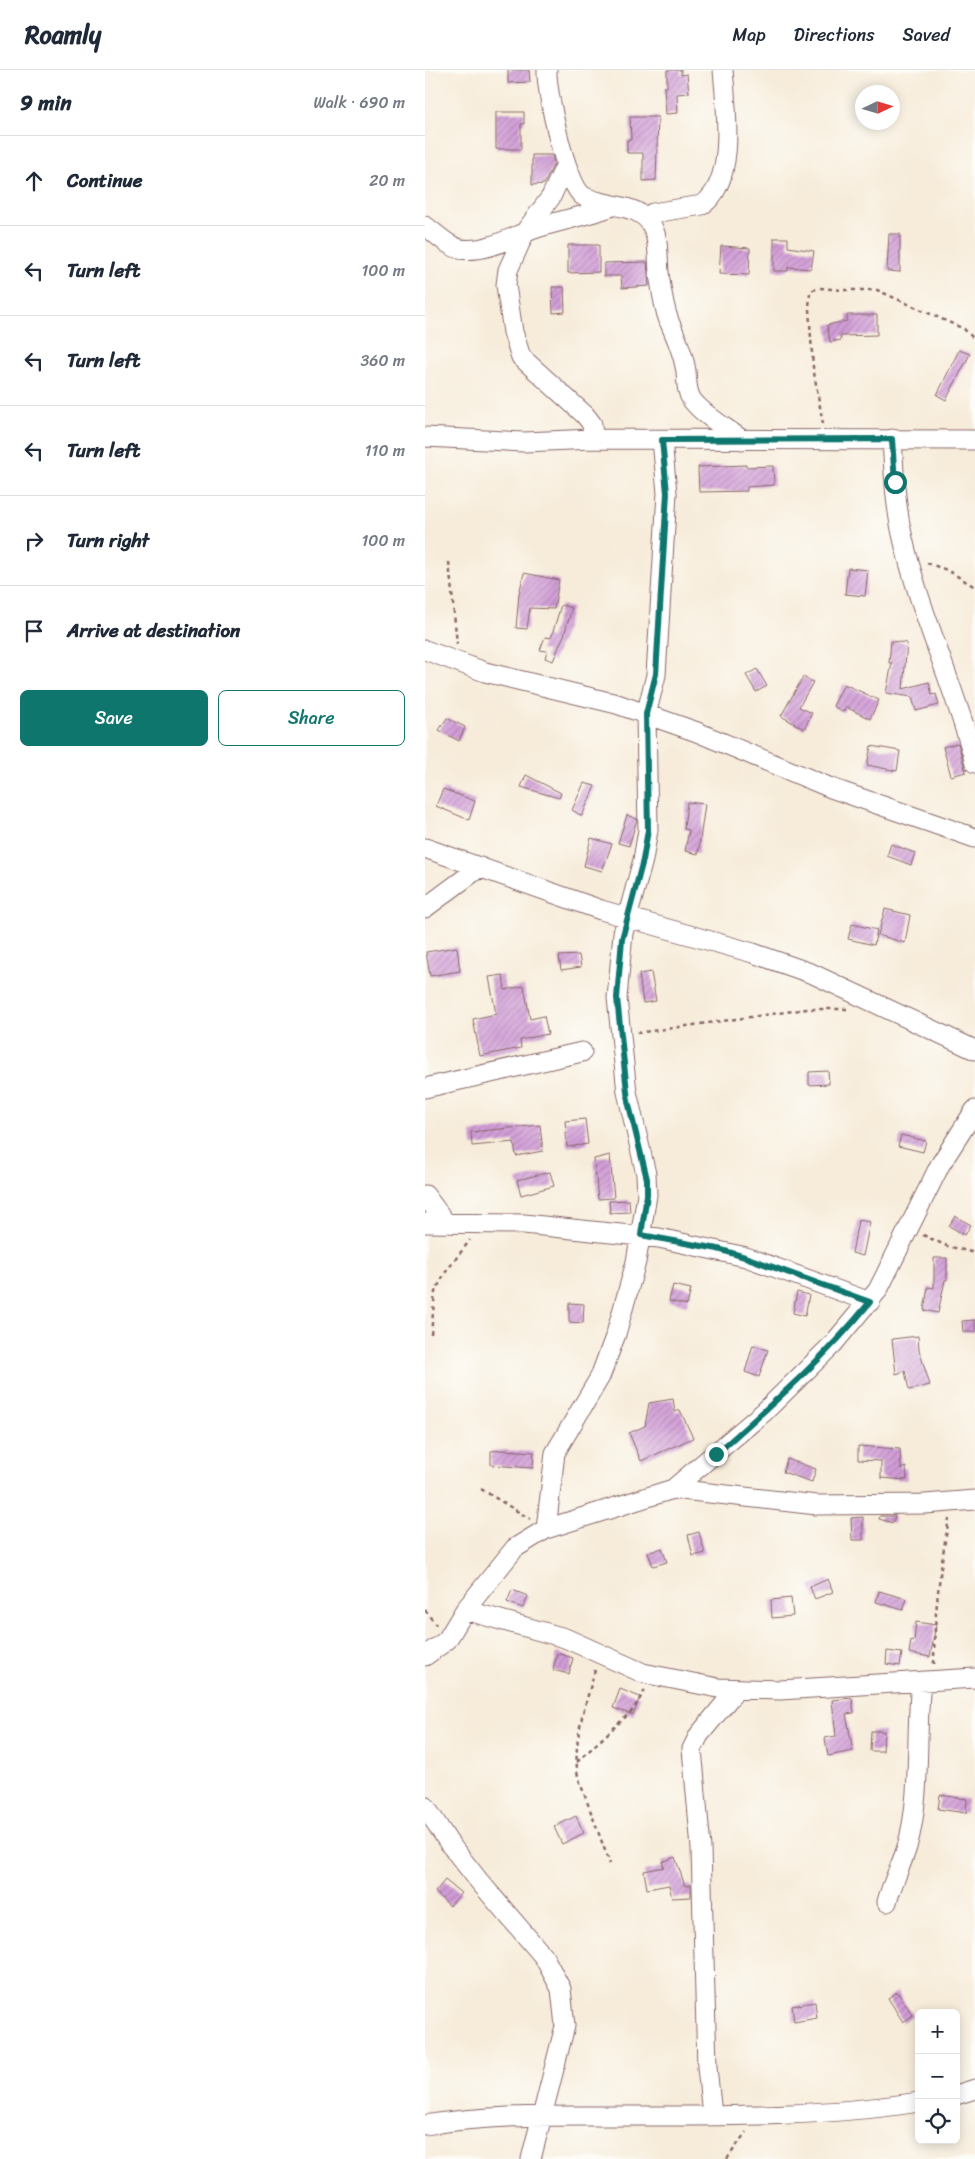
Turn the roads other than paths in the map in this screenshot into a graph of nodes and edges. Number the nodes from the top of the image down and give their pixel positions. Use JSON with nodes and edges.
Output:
{"nodes":[{"id":1,"x":547,"y":70,"type":"edge"},
{"id":2,"x":723,"y":70,"type":"edge"},
{"id":3,"x":566,"y":164,"type":"junction"},
{"id":4,"x":613,"y":206,"type":"junction"},
{"id":5,"x":645,"y":217,"type":"junction"},
{"id":6,"x":425,"y":226,"type":"edge"},
{"id":7,"x":525,"y":232,"type":"junction"},
{"id":8,"x":425,"y":437,"type":"edge"},
{"id":9,"x":593,"y":439,"type":"junction"},
{"id":10,"x":892,"y":439,"type":"junction"},
{"id":11,"x":662,"y":440,"type":"junction"},
{"id":12,"x":742,"y":440,"type":"junction"},
{"id":13,"x":975,"y":440,"type":"edge"},
{"id":14,"x":425,"y":650,"type":"edge"},
{"id":15,"x":646,"y":714,"type":"junction"},
{"id":16,"x":975,"y":763,"type":"edge"},
{"id":17,"x":975,"y":838,"type":"edge"},
{"id":18,"x":425,"y":848,"type":"edge"},
{"id":19,"x":480,"y":867,"type":"junction"},
{"id":20,"x":425,"y":908,"type":"edge"},
{"id":21,"x":629,"y":918,"type":"junction"},
{"id":22,"x":975,"y":1050,"type":"edge"},
{"id":23,"x":582,"y":1052,"type":"dead end"},
{"id":24,"x":425,"y":1088,"type":"edge"},
{"id":25,"x":975,"y":1110,"type":"edge"},
{"id":26,"x":425,"y":1195,"type":"edge"},
{"id":27,"x":445,"y":1222,"type":"junction"},
{"id":28,"x":425,"y":1223,"type":"edge"},
{"id":29,"x":641,"y":1235,"type":"junction"},
{"id":30,"x":870,"y":1302,"type":"junction"},
{"id":31,"x":673,"y":1489,"type":"junction"},
{"id":32,"x":975,"y":1500,"type":"edge"},
{"id":33,"x":546,"y":1529,"type":"junction"},
{"id":34,"x":465,"y":1610,"type":"junction"},
{"id":35,"x":425,"y":1656,"type":"edge"},
{"id":36,"x":975,"y":1678,"type":"edge"},
{"id":37,"x":928,"y":1681,"type":"junction"},
{"id":38,"x":736,"y":1690,"type":"junction"},
{"id":39,"x":425,"y":1806,"type":"edge"},
{"id":40,"x":432,"y":1833,"type":"edge"},
{"id":41,"x":887,"y":1902,"type":"dead end"},
{"id":42,"x":975,"y":2089,"type":"edge"},
{"id":43,"x":960,"y":2094,"type":"edge"},
{"id":44,"x":915,"y":2103,"type":"edge"},
{"id":45,"x":712,"y":2115,"type":"junction"},
{"id":46,"x":543,"y":2116,"type":"junction"},
{"id":47,"x":425,"y":2125,"type":"edge"},
{"id":48,"x":531,"y":2159,"type":"edge"}],
"edges":[{"from":1,"to":3,"type":"street"},
{"from":2,"to":5,"type":"street"},
{"from":3,"to":4,"type":"street"},
{"from":3,"to":7,"type":"street"},
{"from":4,"to":5,"type":"street"},
{"from":4,"to":7,"type":"street"},
{"from":5,"to":12,"type":"street"},
{"from":6,"to":7,"type":"street"},
{"from":7,"to":9,"type":"street"},
{"from":8,"to":9,"type":"street"},
{"from":9,"to":11,"type":"street"},
{"from":10,"to":12,"type":"street"},
{"from":10,"to":13,"type":"street"},
{"from":10,"to":16,"type":"street"},
{"from":11,"to":12,"type":"street"},
{"from":11,"to":15,"type":"street"},
{"from":14,"to":15,"type":"street"},
{"from":15,"to":17,"type":"street"},
{"from":15,"to":21,"type":"street"},
{"from":18,"to":19,"type":"street"},
{"from":19,"to":20,"type":"street"},
{"from":19,"to":21,"type":"street"},
{"from":21,"to":22,"type":"street"},
{"from":21,"to":29,"type":"street"},
{"from":23,"to":24,"type":"street"},
{"from":25,"to":30,"type":"street"},
{"from":26,"to":27,"type":"street"},
{"from":27,"to":28,"type":"street"},
{"from":27,"to":29,"type":"street"},
{"from":29,"to":30,"type":"street"},
{"from":29,"to":33,"type":"street"},
{"from":30,"to":31,"type":"street"},
{"from":31,"to":32,"type":"street"},
{"from":31,"to":33,"type":"street"},
{"from":33,"to":34,"type":"street"},
{"from":34,"to":35,"type":"street"},
{"from":34,"to":38,"type":"street"},
{"from":36,"to":37,"type":"street"},
{"from":37,"to":38,"type":"street"},
{"from":37,"to":41,"type":"street"},
{"from":38,"to":45,"type":"street"},
{"from":39,"to":40,"type":"street"},
{"from":40,"to":46,"type":"street"},
{"from":42,"to":43,"type":"street"},
{"from":44,"to":45,"type":"street"},
{"from":45,"to":46,"type":"street"},
{"from":46,"to":47,"type":"street"},
{"from":46,"to":48,"type":"street"}]}
